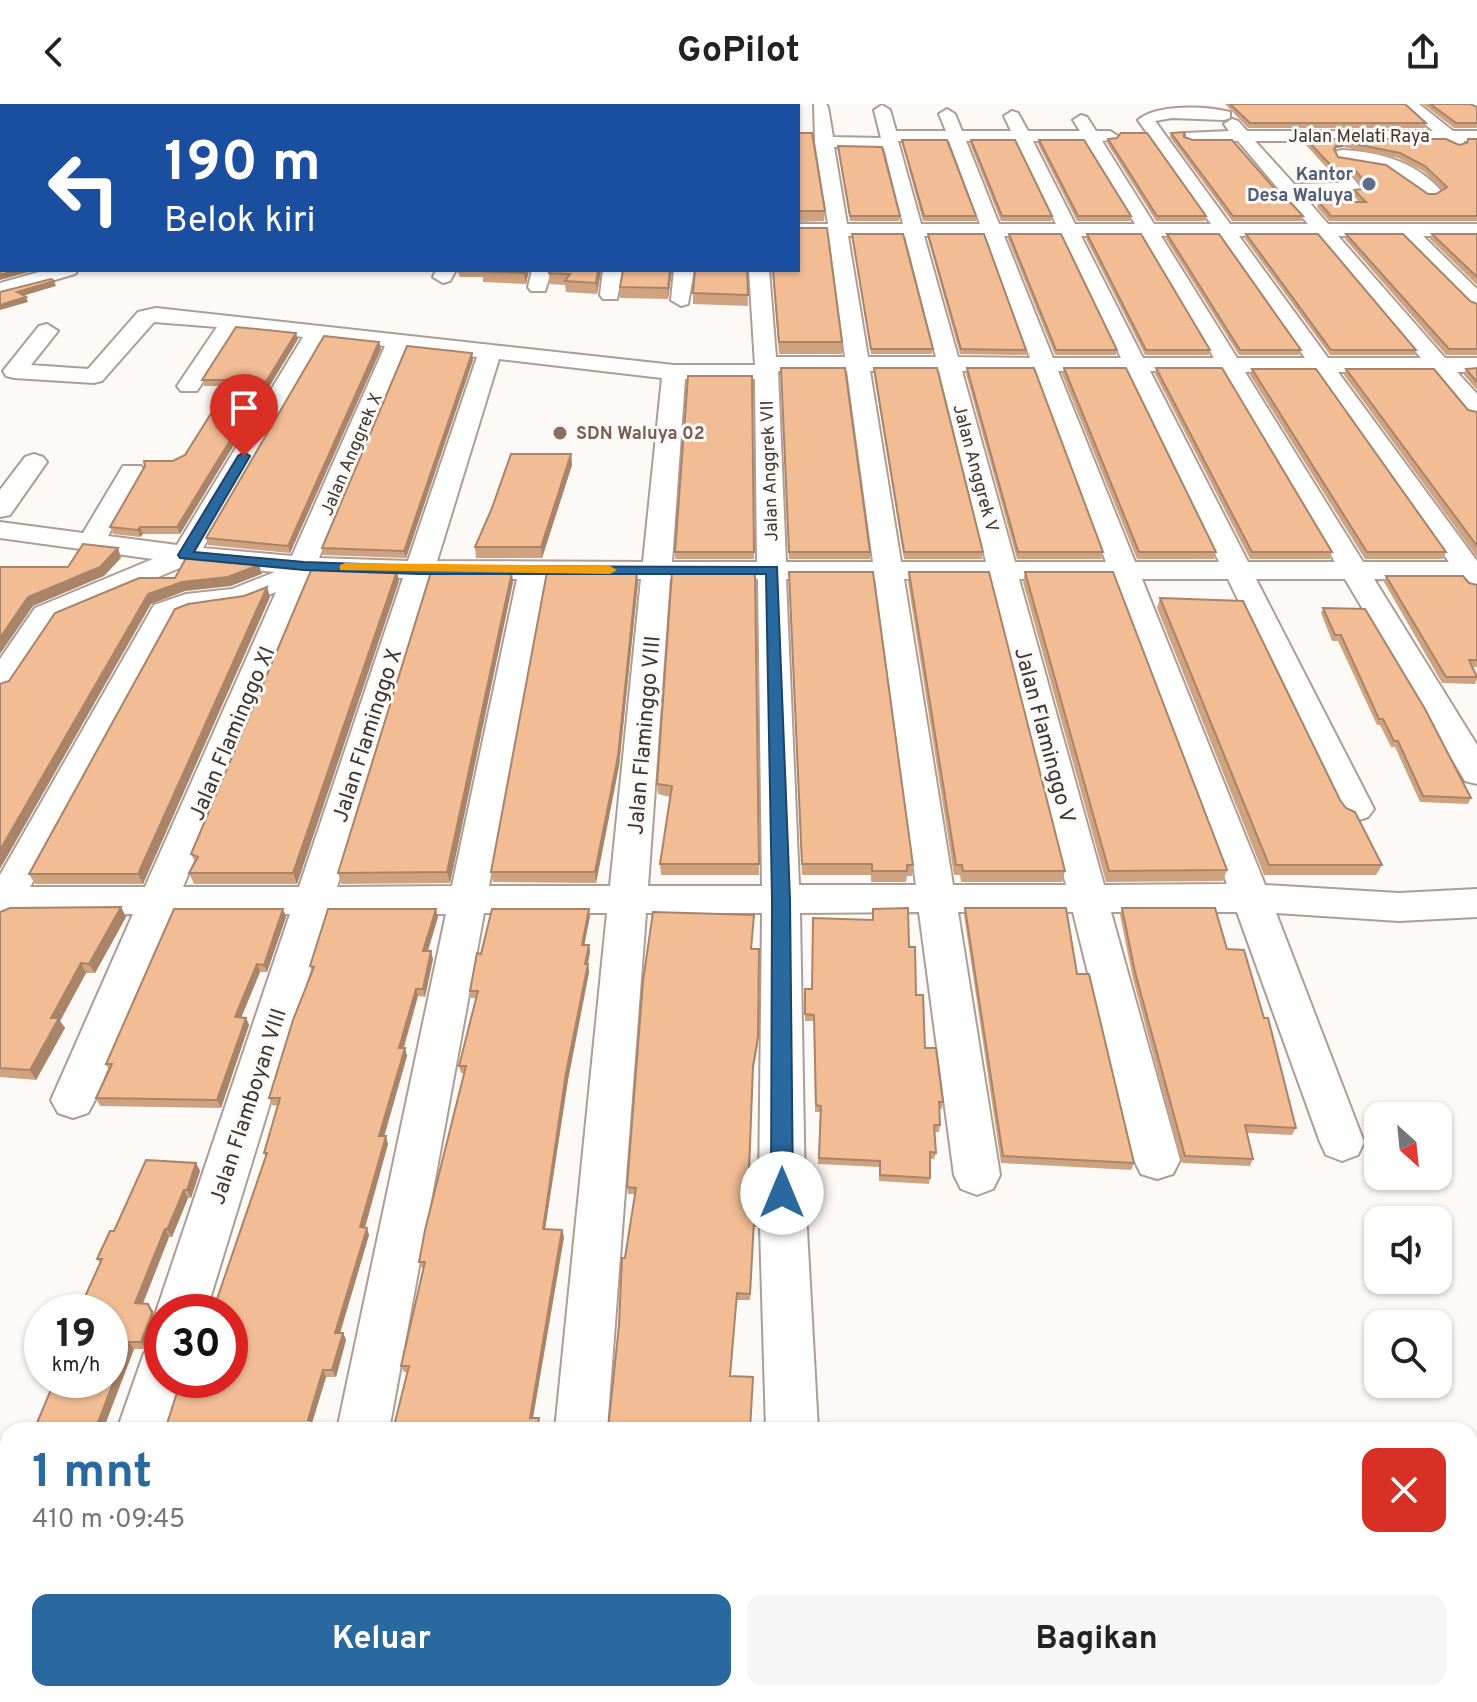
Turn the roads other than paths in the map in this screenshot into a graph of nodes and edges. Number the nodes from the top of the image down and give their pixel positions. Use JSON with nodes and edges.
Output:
{"nodes":[{"id":1,"x":1409,"y":104,"type":"edge"},
{"id":2,"x":820,"y":107,"type":"dead end"},
{"id":3,"x":882,"y":110,"type":"dead end"},
{"id":4,"x":1219,"y":110,"type":"edge"},
{"id":5,"x":1294,"y":115,"type":"edge"},
{"id":6,"x":1012,"y":116,"type":"dead end"},
{"id":7,"x":1361,"y":120,"type":"edge"},
{"id":8,"x":952,"y":125,"type":"junction"},
{"id":9,"x":1086,"y":128,"type":"junction"},
{"id":10,"x":1241,"y":135,"type":"junction"},
{"id":11,"x":1022,"y":136,"type":"junction"},
{"id":12,"x":1156,"y":136,"type":"junction"},
{"id":13,"x":1315,"y":136,"type":"junction"},
{"id":14,"x":1380,"y":136,"type":"junction"},
{"id":15,"x":1450,"y":136,"type":"junction"},
{"id":16,"x":890,"y":139,"type":"junction"},
{"id":17,"x":823,"y":142,"type":"junction"},
{"id":18,"x":1472,"y":144,"type":"edge"},
{"id":19,"x":1257,"y":154,"type":"junction"},
{"id":20,"x":1288,"y":154,"type":"dead end"},
{"id":21,"x":1318,"y":155,"type":"edge"},
{"id":22,"x":1273,"y":172,"type":"junction"},
{"id":23,"x":1288,"y":190,"type":"junction"},
{"id":24,"x":1433,"y":192,"type":"edge"},
{"id":25,"x":800,"y":230,"type":"edge"},
{"id":26,"x":838,"y":230,"type":"junction"},
{"id":27,"x":914,"y":230,"type":"junction"},
{"id":28,"x":992,"y":230,"type":"junction"},
{"id":29,"x":1069,"y":230,"type":"junction"},
{"id":30,"x":1147,"y":230,"type":"junction"},
{"id":31,"x":1224,"y":230,"type":"junction"},
{"id":32,"x":1407,"y":230,"type":"junction"},
{"id":33,"x":1477,"y":230,"type":"edge"},
{"id":34,"x":1322,"y":231,"type":"junction"},
{"id":35,"x":61,"y":272,"type":"edge"},
{"id":36,"x":613,"y":272,"type":"edge"},
{"id":37,"x":684,"y":272,"type":"edge"},
{"id":38,"x":759,"y":272,"type":"edge"},
{"id":39,"x":0,"y":290,"type":"edge"},
{"id":40,"x":610,"y":295,"type":"dead end"},
{"id":41,"x":681,"y":300,"type":"dead end"},
{"id":42,"x":1477,"y":301,"type":"edge"},
{"id":43,"x":231,"y":322,"type":"junction"},
{"id":44,"x":47,"y":331,"type":"dead end"},
{"id":45,"x":317,"y":332,"type":"junction"},
{"id":46,"x":398,"y":341,"type":"junction"},
{"id":47,"x":490,"y":351,"type":"junction"},
{"id":48,"x":1439,"y":364,"type":"junction"},
{"id":49,"x":858,"y":365,"type":"junction"},
{"id":50,"x":949,"y":365,"type":"junction"},
{"id":51,"x":1044,"y":365,"type":"junction"},
{"id":52,"x":1136,"y":365,"type":"junction"},
{"id":53,"x":1477,"y":365,"type":"edge"},
{"id":54,"x":1230,"y":366,"type":"junction"},
{"id":55,"x":1322,"y":366,"type":"junction"},
{"id":56,"x":766,"y":368,"type":"junction"},
{"id":57,"x":674,"y":372,"type":"junction"},
{"id":58,"x":189,"y":386,"type":"dead end"},
{"id":59,"x":1477,"y":409,"type":"edge"},
{"id":60,"x":34,"y":462,"type":"dead end"},
{"id":61,"x":132,"y":471,"type":"dead end"},
{"id":62,"x":0,"y":509,"type":"edge"},
{"id":63,"x":0,"y":530,"type":"edge"},
{"id":64,"x":91,"y":542,"type":"junction"},
{"id":65,"x":185,"y":555,"type":"junction"},
{"id":66,"x":303,"y":569,"type":"junction"},
{"id":67,"x":419,"y":570,"type":"junction"},
{"id":68,"x":533,"y":570,"type":"junction"},
{"id":69,"x":657,"y":570,"type":"junction"},
{"id":70,"x":772,"y":570,"type":"junction"},
{"id":71,"x":888,"y":570,"type":"junction"},
{"id":72,"x":1003,"y":570,"type":"junction"},
{"id":73,"x":1123,"y":570,"type":"junction"},
{"id":74,"x":1238,"y":570,"type":"junction"},
{"id":75,"x":1355,"y":571,"type":"junction"},
{"id":76,"x":1475,"y":574,"type":"edge"},
{"id":77,"x":0,"y":682,"type":"edge"},
{"id":78,"x":1477,"y":773,"type":"edge"},
{"id":79,"x":1356,"y":809,"type":"edge"},
{"id":80,"x":1249,"y":898,"type":"junction"},
{"id":81,"x":781,"y":899,"type":"junction"},
{"id":82,"x":937,"y":899,"type":"junction"},
{"id":83,"x":1089,"y":899,"type":"junction"},
{"id":84,"x":159,"y":900,"type":"junction"},
{"id":85,"x":313,"y":900,"type":"junction"},
{"id":86,"x":467,"y":900,"type":"junction"},
{"id":87,"x":628,"y":900,"type":"junction"},
{"id":88,"x":1,"y":903,"type":"edge"},
{"id":89,"x":1477,"y":903,"type":"edge"},
{"id":90,"x":73,"y":1100,"type":"dead end"},
{"id":91,"x":1342,"y":1142,"type":"dead end"},
{"id":92,"x":1157,"y":1160,"type":"dead end"},
{"id":93,"x":977,"y":1175,"type":"dead end"},
{"id":94,"x":187,"y":1294,"type":"edge"},
{"id":95,"x":153,"y":1398,"type":"edge"},
{"id":96,"x":146,"y":1422,"type":"edge"},
{"id":97,"x":365,"y":1422,"type":"edge"},
{"id":98,"x":582,"y":1422,"type":"edge"},
{"id":99,"x":792,"y":1422,"type":"edge"}],
"edges":[{"from":1,"to":15,"type":"street"},
{"from":2,"to":17,"type":"street"},
{"from":3,"to":16,"type":"street","name":"Jalan Anggrek V"},
{"from":4,"to":10,"type":"street"},
{"from":4,"to":12,"type":"street"},
{"from":5,"to":13,"type":"street"},
{"from":6,"to":11,"type":"street"},
{"from":7,"to":14,"type":"street"},
{"from":8,"to":11,"type":"street","name":"Jalan Melati Raya"},
{"from":8,"to":16,"type":"street","name":"Jalan Melati Raya"},
{"from":8,"to":28,"type":"street"},
{"from":9,"to":11,"type":"street","name":"Jalan Melati Raya"},
{"from":9,"to":12,"type":"street","name":"Jalan Melati Raya"},
{"from":9,"to":30,"type":"street"},
{"from":10,"to":12,"type":"street","name":"Jalan Melati Raya"},
{"from":10,"to":13,"type":"street","name":"Jalan Melati Raya"},
{"from":10,"to":19,"type":"street"},
{"from":11,"to":29,"type":"street"},
{"from":12,"to":31,"type":"street"},
{"from":13,"to":14,"type":"street","name":"Jalan Melati Raya"},
{"from":14,"to":15,"type":"street","name":"Jalan Melati Raya"},
{"from":15,"to":18,"type":"street"},
{"from":16,"to":17,"type":"street","name":"Jalan Melati Raya"},
{"from":16,"to":27,"type":"street","name":"Jalan Anggrek V"},
{"from":17,"to":26,"type":"street"},
{"from":19,"to":20,"type":"street"},
{"from":19,"to":22,"type":"street"},
{"from":21,"to":24,"type":"street"},
{"from":22,"to":23,"type":"street"},
{"from":22,"to":23,"type":"street"},
{"from":23,"to":34,"type":"street"},
{"from":25,"to":26,"type":"street"},
{"from":26,"to":27,"type":"street"},
{"from":26,"to":49,"type":"street"},
{"from":27,"to":28,"type":"street"},
{"from":27,"to":50,"type":"street","name":"Jalan Anggrek V"},
{"from":28,"to":29,"type":"street"},
{"from":28,"to":51,"type":"street"},
{"from":29,"to":30,"type":"street"},
{"from":29,"to":52,"type":"street"},
{"from":30,"to":31,"type":"street"},
{"from":30,"to":54,"type":"street"},
{"from":31,"to":34,"type":"street"},
{"from":31,"to":55,"type":"street"},
{"from":32,"to":33,"type":"street"},
{"from":32,"to":34,"type":"street"},
{"from":32,"to":42,"type":"street"},
{"from":34,"to":48,"type":"street"},
{"from":35,"to":39,"type":"street"},
{"from":36,"to":40,"type":"street"},
{"from":37,"to":41,"type":"street"},
{"from":38,"to":56,"type":"street","name":"Jalan Anggrek VII"},
{"from":43,"to":44,"type":"street"},
{"from":43,"to":45,"type":"street"},
{"from":43,"to":58,"type":"street"},
{"from":45,"to":46,"type":"street"},
{"from":45,"to":65,"type":"street"},
{"from":46,"to":47,"type":"street"},
{"from":46,"to":66,"type":"street","name":"Jalan Anggrek X"},
{"from":47,"to":57,"type":"street"},
{"from":47,"to":67,"type":"street","name":"Jalan Flaminggo X"},
{"from":48,"to":53,"type":"street"},
{"from":48,"to":55,"type":"street"},
{"from":48,"to":59,"type":"street"},
{"from":49,"to":50,"type":"street"},
{"from":49,"to":56,"type":"street"},
{"from":49,"to":71,"type":"street"},
{"from":50,"to":51,"type":"street"},
{"from":50,"to":72,"type":"street","name":"Jalan Anggrek V"},
{"from":51,"to":52,"type":"street"},
{"from":51,"to":73,"type":"street"},
{"from":52,"to":54,"type":"street"},
{"from":52,"to":74,"type":"street"},
{"from":54,"to":55,"type":"street"},
{"from":54,"to":75,"type":"street"},
{"from":55,"to":76,"type":"street"},
{"from":56,"to":57,"type":"street"},
{"from":56,"to":70,"type":"street","name":"Jalan Anggrek VII"},
{"from":57,"to":69,"type":"street","name":"Jalan Flaminggo VIII"},
{"from":60,"to":62,"type":"street"},
{"from":61,"to":64,"type":"street"},
{"from":63,"to":64,"type":"street"},
{"from":64,"to":65,"type":"street"},
{"from":65,"to":66,"type":"street"},
{"from":65,"to":77,"type":"street"},
{"from":66,"to":67,"type":"street"},
{"from":66,"to":84,"type":"street","name":"Jalan Flaminggo XI"},
{"from":66,"to":88,"type":"street"},
{"from":67,"to":68,"type":"street"},
{"from":67,"to":85,"type":"street","name":"Jalan Flaminggo X"},
{"from":68,"to":69,"type":"street"},
{"from":68,"to":86,"type":"street"},
{"from":69,"to":70,"type":"street"},
{"from":69,"to":87,"type":"street","name":"Jalan Flaminggo VIII"},
{"from":70,"to":71,"type":"street"},
{"from":70,"to":81,"type":"street","name":"Jalan Anggrek VII"},
{"from":71,"to":72,"type":"street"},
{"from":71,"to":82,"type":"street"},
{"from":72,"to":73,"type":"street"},
{"from":72,"to":83,"type":"street","name":"Jalan Flaminggo V"},
{"from":73,"to":74,"type":"street"},
{"from":73,"to":80,"type":"street"},
{"from":74,"to":75,"type":"street"},
{"from":74,"to":79,"type":"street"},
{"from":75,"to":76,"type":"street"},
{"from":75,"to":78,"type":"street"},
{"from":80,"to":83,"type":"street"},
{"from":80,"to":89,"type":"street"},
{"from":80,"to":91,"type":"street"},
{"from":81,"to":82,"type":"street"},
{"from":81,"to":87,"type":"street"},
{"from":81,"to":99,"type":"street","name":"Jalan Anggrek VII"},
{"from":82,"to":83,"type":"street"},
{"from":82,"to":93,"type":"street"},
{"from":83,"to":92,"type":"street","name":"Jalan Flaminggo V"},
{"from":84,"to":85,"type":"street"},
{"from":84,"to":88,"type":"street"},
{"from":84,"to":90,"type":"street","name":"Jalan Flaminggo XI"},
{"from":85,"to":86,"type":"street"},
{"from":85,"to":94,"type":"street","name":"Jalan Flamboyan VIII"},
{"from":86,"to":87,"type":"street"},
{"from":86,"to":97,"type":"street"},
{"from":87,"to":98,"type":"street","name":"Jalan Flaminggo VIII"},
{"from":95,"to":96,"type":"street"}]}
